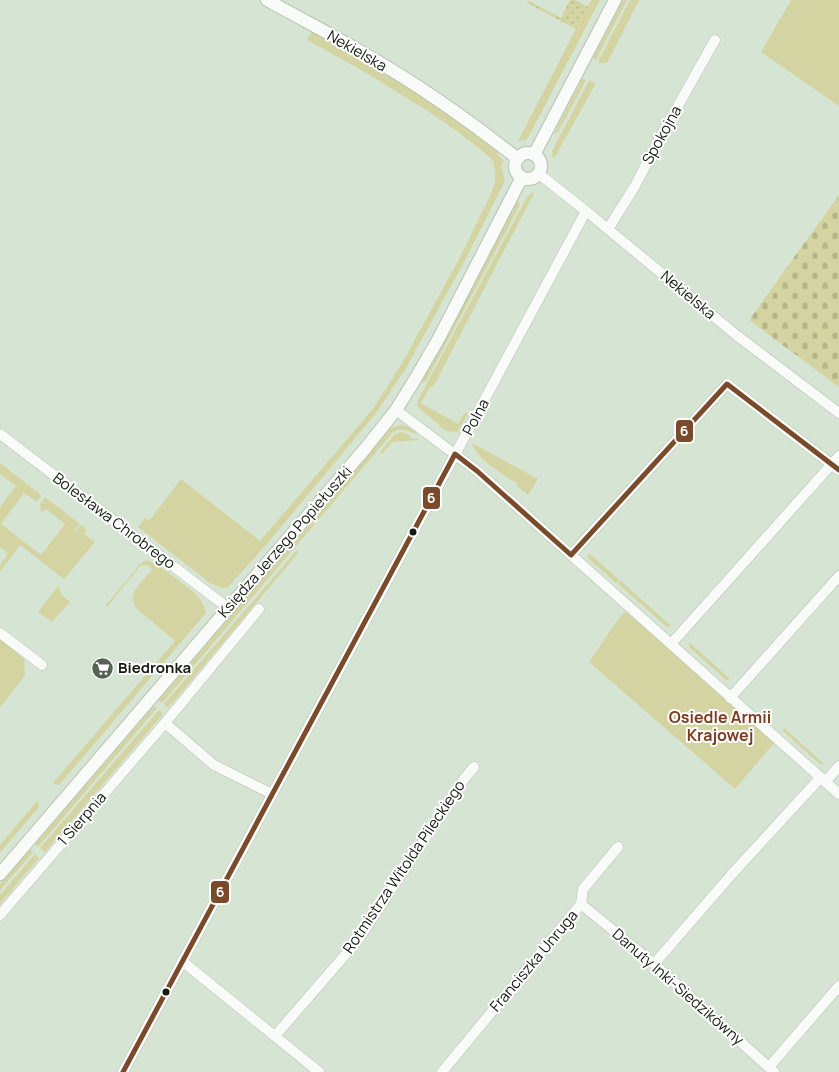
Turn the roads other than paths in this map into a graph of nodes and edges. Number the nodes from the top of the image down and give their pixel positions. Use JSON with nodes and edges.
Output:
{"nodes":[{"id":1,"x":267,"y":0,"type":"edge"},
{"id":2,"x":615,"y":0,"type":"edge"},
{"id":3,"x":715,"y":40,"type":"dead end"},
{"id":4,"x":534,"y":154,"type":"junction"},
{"id":5,"x":518,"y":159,"type":"junction"},
{"id":6,"x":539,"y":174,"type":"junction"},
{"id":7,"x":522,"y":178,"type":"junction"},
{"id":8,"x":586,"y":211,"type":"junction"},
{"id":9,"x":608,"y":229,"type":"junction"},
{"id":10,"x":396,"y":410,"type":"junction"},
{"id":11,"x":839,"y":414,"type":"edge"},
{"id":12,"x":0,"y":434,"type":"edge"},
{"id":13,"x":455,"y":454,"type":"junction"},
{"id":14,"x":839,"y":456,"type":"edge"},
{"id":15,"x":835,"y":467,"type":"edge"},
{"id":16,"x":571,"y":555,"type":"junction"},
{"id":17,"x":839,"y":576,"type":"edge"},
{"id":18,"x":228,"y":608,"type":"junction"},
{"id":19,"x":259,"y":609,"type":"dead end"},
{"id":20,"x":0,"y":633,"type":"edge"},
{"id":21,"x":671,"y":644,"type":"junction"},
{"id":22,"x":42,"y":665,"type":"dead end"},
{"id":23,"x":730,"y":698,"type":"junction"},
{"id":24,"x":165,"y":723,"type":"junction"},
{"id":25,"x":839,"y":766,"type":"edge"},
{"id":26,"x":474,"y":767,"type":"dead end"},
{"id":27,"x":823,"y":779,"type":"junction"},
{"id":28,"x":272,"y":794,"type":"junction"},
{"id":29,"x":839,"y":794,"type":"edge"},
{"id":30,"x":618,"y":847,"type":"dead end"},
{"id":31,"x":0,"y":874,"type":"edge"},
{"id":32,"x":581,"y":904,"type":"junction"},
{"id":33,"x":0,"y":915,"type":"edge"},
{"id":34,"x":182,"y":961,"type":"junction"},
{"id":35,"x":654,"y":964,"type":"junction"},
{"id":36,"x":839,"y":986,"type":"edge"},
{"id":37,"x":275,"y":1036,"type":"junction"},
{"id":38,"x":772,"y":1070,"type":"edge"},
{"id":39,"x":123,"y":1072,"type":"edge"},
{"id":40,"x":319,"y":1072,"type":"edge"},
{"id":41,"x":442,"y":1072,"type":"edge"}],
"edges":[{"from":1,"to":5,"type":"street","name":"Nekielska"},
{"from":2,"to":4,"type":"street"},
{"from":3,"to":9,"type":"street","name":"Spokojna"},
{"from":4,"to":5,"type":"street"},
{"from":4,"to":6,"type":"street"},
{"from":5,"to":7,"type":"street"},
{"from":6,"to":7,"type":"street"},
{"from":6,"to":8,"type":"street","name":"Nekielska"},
{"from":7,"to":10,"type":"street","name":"Księdza Jerzego Popiełuszki"},
{"from":8,"to":9,"type":"street","name":"Nekielska"},
{"from":8,"to":13,"type":"street","name":"Polna"},
{"from":9,"to":11,"type":"street","name":"Nekielska"},
{"from":10,"to":13,"type":"street"},
{"from":10,"to":18,"type":"street","name":"Księdza Jerzego Popiełuszki"},
{"from":12,"to":18,"type":"street","name":"Bolesława Chrobrego"},
{"from":13,"to":16,"type":"street"},
{"from":13,"to":28,"type":"street","name":"Polna"},
{"from":14,"to":15,"type":"street"},
{"from":15,"to":16,"type":"street"},
{"from":15,"to":21,"type":"street"},
{"from":16,"to":21,"type":"street"},
{"from":17,"to":23,"type":"street"},
{"from":18,"to":31,"type":"street","name":"Księdza Jerzego Popiełuszki"},
{"from":19,"to":24,"type":"street","name":"1 Sierpnia"},
{"from":20,"to":22,"type":"street"},
{"from":21,"to":23,"type":"street"},
{"from":23,"to":27,"type":"street"},
{"from":24,"to":28,"type":"street"},
{"from":24,"to":33,"type":"street","name":"1 Sierpnia"},
{"from":25,"to":27,"type":"street"},
{"from":26,"to":37,"type":"street","name":"Rotmistrza Witolda Pileckiego"},
{"from":27,"to":29,"type":"street"},
{"from":27,"to":35,"type":"street"},
{"from":28,"to":34,"type":"street","name":"Polna"},
{"from":30,"to":32,"type":"street","name":"Franciszka Unruga"},
{"from":32,"to":35,"type":"street","name":"Danuty Inki-Siedzikówny"},
{"from":32,"to":41,"type":"street","name":"Franciszka Unruga"},
{"from":34,"to":37,"type":"street"},
{"from":34,"to":39,"type":"street","name":"Polna"},
{"from":35,"to":38,"type":"street","name":"Danuty Inki-Siedzikówny"},
{"from":36,"to":38,"type":"street"},
{"from":37,"to":40,"type":"street"}]}
